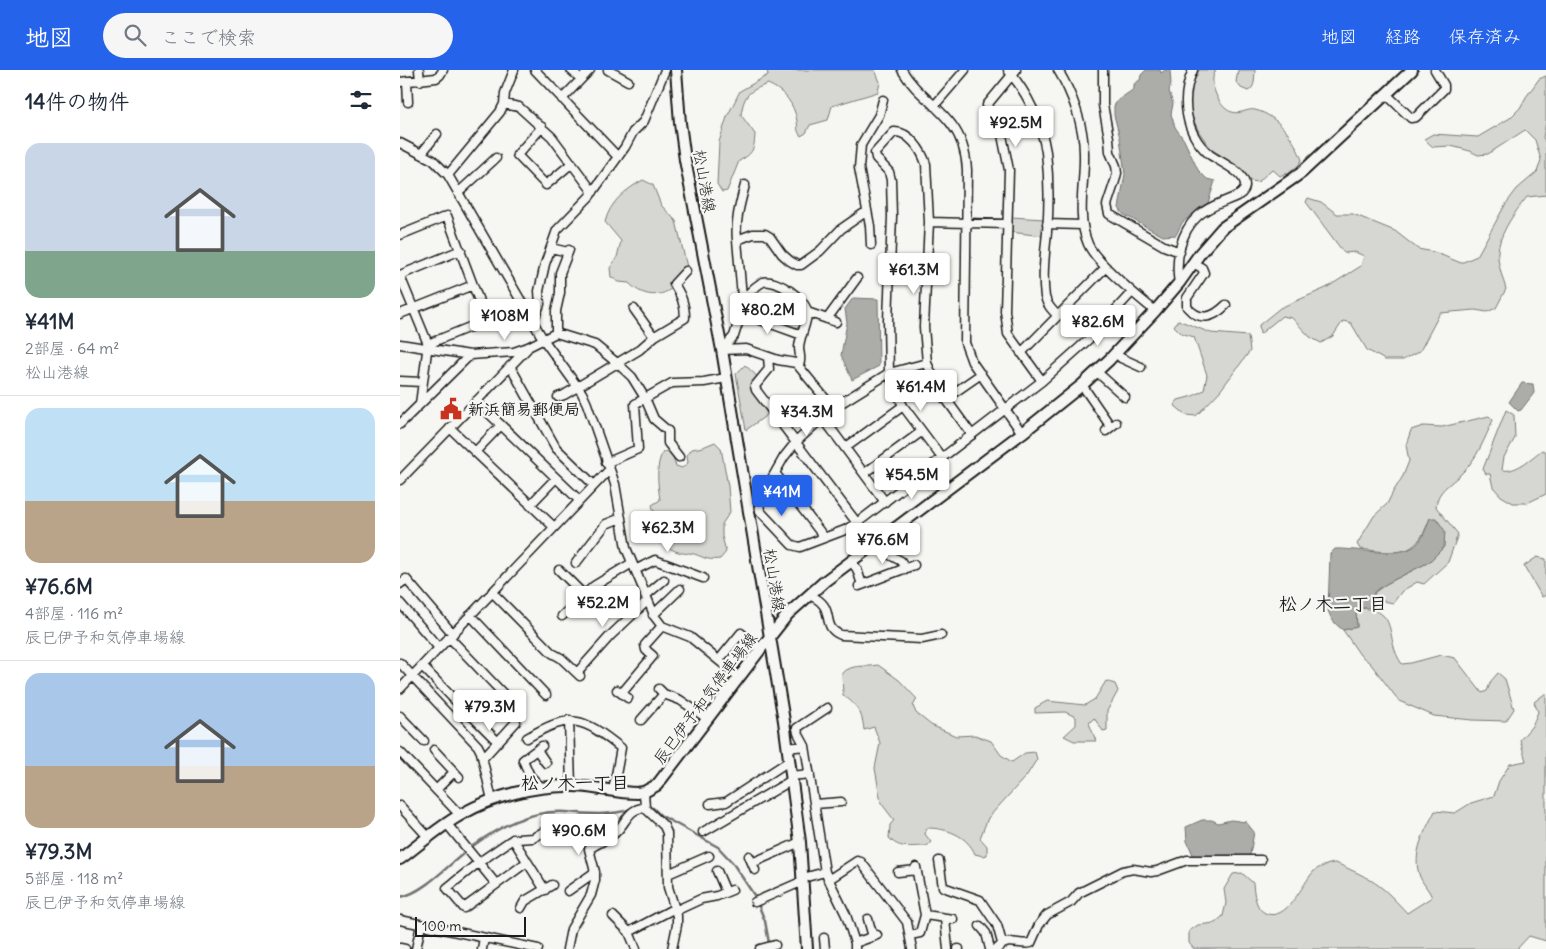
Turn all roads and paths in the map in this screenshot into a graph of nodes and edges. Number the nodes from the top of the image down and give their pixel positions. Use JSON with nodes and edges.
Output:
{"nodes":[{"id":1,"x":419,"y":70,"type":"edge"},
{"id":2,"x":443,"y":70,"type":"edge"},
{"id":3,"x":514,"y":70,"type":"edge"},
{"id":4,"x":535,"y":70,"type":"edge"},
{"id":5,"x":571,"y":70,"type":"edge"},
{"id":6,"x":590,"y":70,"type":"edge"},
{"id":7,"x":608,"y":70,"type":"edge"},
{"id":8,"x":665,"y":70,"type":"edge"},
{"id":9,"x":676,"y":70,"type":"edge"},
{"id":10,"x":965,"y":70,"type":"edge"},
{"id":11,"x":1058,"y":70,"type":"edge"},
{"id":12,"x":1103,"y":70,"type":"edge"},
{"id":13,"x":1193,"y":70,"type":"edge"},
{"id":14,"x":1412,"y":70,"type":"edge"},
{"id":15,"x":1435,"y":70,"type":"edge"},
{"id":16,"x":906,"y":72,"type":"edge"},
{"id":17,"x":1012,"y":72,"type":"edge"},
{"id":18,"x":581,"y":79,"type":"junction"},
{"id":19,"x":420,"y":81,"type":"junction"},
{"id":20,"x":628,"y":81,"type":"dead end"},
{"id":21,"x":403,"y":82,"type":"edge"},
{"id":22,"x":1386,"y":94,"type":"junction"},
{"id":23,"x":562,"y":99,"type":"junction"},
{"id":24,"x":883,"y":100,"type":"dead end"},
{"id":25,"x":408,"y":102,"type":"dead end"},
{"id":26,"x":504,"y":104,"type":"junction"},
{"id":27,"x":934,"y":106,"type":"junction"},
{"id":28,"x":542,"y":127,"type":"junction"},
{"id":29,"x":437,"y":134,"type":"dead end"},
{"id":30,"x":400,"y":142,"type":"edge"},
{"id":31,"x":421,"y":154,"type":"junction"},
{"id":32,"x":618,"y":156,"type":"junction"},
{"id":33,"x":496,"y":158,"type":"dead end"},
{"id":34,"x":572,"y":163,"type":"junction"},
{"id":35,"x":448,"y":175,"type":"junction"},
{"id":36,"x":745,"y":185,"type":"dead end"},
{"id":37,"x":593,"y":192,"type":"junction"},
{"id":38,"x":458,"y":193,"type":"junction"},
{"id":39,"x":866,"y":211,"type":"junction"},
{"id":40,"x":929,"y":222,"type":"junction"},
{"id":41,"x":966,"y":222,"type":"junction"},
{"id":42,"x":1006,"y":224,"type":"junction"},
{"id":43,"x":1047,"y":224,"type":"junction"},
{"id":44,"x":1082,"y":225,"type":"junction"},
{"id":45,"x":400,"y":235,"type":"edge"},
{"id":46,"x":737,"y":240,"type":"junction"},
{"id":47,"x":872,"y":245,"type":"dead end"},
{"id":48,"x":551,"y":248,"type":"junction"},
{"id":49,"x":461,"y":250,"type":"junction"},
{"id":50,"x":1180,"y":252,"type":"junction"},
{"id":51,"x":1193,"y":263,"type":"junction"},
{"id":52,"x":1106,"y":267,"type":"junction"},
{"id":53,"x":686,"y":271,"type":"dead end"},
{"id":54,"x":400,"y":275,"type":"edge"},
{"id":55,"x":857,"y":278,"type":"dead end"},
{"id":56,"x":1179,"y":283,"type":"junction"},
{"id":57,"x":474,"y":285,"type":"junction"},
{"id":58,"x":1132,"y":292,"type":"junction"},
{"id":59,"x":742,"y":300,"type":"junction"},
{"id":60,"x":1226,"y":306,"type":"dead end"},
{"id":61,"x":414,"y":309,"type":"junction"},
{"id":62,"x":634,"y":309,"type":"dead end"},
{"id":63,"x":1155,"y":311,"type":"junction"},
{"id":64,"x":808,"y":312,"type":"junction"},
{"id":65,"x":741,"y":313,"type":"junction"},
{"id":66,"x":400,"y":314,"type":"edge"},
{"id":67,"x":1058,"y":316,"type":"junction"},
{"id":68,"x":827,"y":319,"type":"junction"},
{"id":69,"x":533,"y":322,"type":"junction"},
{"id":70,"x":836,"y":322,"type":"dead end"},
{"id":71,"x":556,"y":333,"type":"junction"},
{"id":72,"x":802,"y":335,"type":"junction"},
{"id":73,"x":654,"y":338,"type":"junction"},
{"id":74,"x":543,"y":339,"type":"junction"},
{"id":75,"x":400,"y":344,"type":"edge"},
{"id":76,"x":428,"y":346,"type":"junction"},
{"id":77,"x":528,"y":347,"type":"junction"},
{"id":78,"x":722,"y":350,"type":"junction"},
{"id":79,"x":1021,"y":353,"type":"junction"},
{"id":80,"x":1116,"y":353,"type":"junction"},
{"id":81,"x":470,"y":355,"type":"junction"},
{"id":82,"x":768,"y":357,"type":"junction"},
{"id":83,"x":617,"y":363,"type":"junction"},
{"id":84,"x":927,"y":363,"type":"junction"},
{"id":85,"x":510,"y":366,"type":"junction"},
{"id":86,"x":799,"y":366,"type":"junction"},
{"id":87,"x":1141,"y":367,"type":"dead end"},
{"id":88,"x":1097,"y":372,"type":"junction"},
{"id":89,"x":889,"y":373,"type":"junction"},
{"id":90,"x":980,"y":374,"type":"junction"},
{"id":91,"x":726,"y":378,"type":"junction"},
{"id":92,"x":1042,"y":380,"type":"junction"},
{"id":93,"x":400,"y":381,"type":"edge"},
{"id":94,"x":422,"y":382,"type":"junction"},
{"id":95,"x":1082,"y":385,"type":"junction"},
{"id":96,"x":577,"y":387,"type":"junction"},
{"id":97,"x":1125,"y":396,"type":"dead end"},
{"id":98,"x":558,"y":397,"type":"dead end"},
{"id":99,"x":645,"y":398,"type":"junction"},
{"id":100,"x":945,"y":399,"type":"junction"},
{"id":101,"x":476,"y":401,"type":"junction"},
{"id":102,"x":420,"y":404,"type":"junction"},
{"id":103,"x":903,"y":406,"type":"junction"},
{"id":104,"x":833,"y":408,"type":"junction"},
{"id":105,"x":1005,"y":409,"type":"junction"},
{"id":106,"x":823,"y":418,"type":"junction"},
{"id":107,"x":402,"y":420,"type":"edge"},
{"id":108,"x":501,"y":425,"type":"junction"},
{"id":109,"x":1111,"y":427,"type":"dead end"},
{"id":110,"x":450,"y":428,"type":"junction"},
{"id":111,"x":921,"y":432,"type":"junction"},
{"id":112,"x":1022,"y":433,"type":"junction"},
{"id":113,"x":972,"y":435,"type":"junction"},
{"id":114,"x":796,"y":442,"type":"junction"},
{"id":115,"x":846,"y":448,"type":"junction"},
{"id":116,"x":476,"y":452,"type":"junction"},
{"id":117,"x":679,"y":457,"type":"dead end"},
{"id":118,"x":942,"y":458,"type":"junction"},
{"id":119,"x":608,"y":466,"type":"junction"},
{"id":120,"x":400,"y":467,"type":"edge"},
{"id":121,"x":775,"y":473,"type":"junction"},
{"id":122,"x":865,"y":473,"type":"junction"},
{"id":123,"x":403,"y":477,"type":"edge"},
{"id":124,"x":556,"y":478,"type":"junction"},
{"id":125,"x":594,"y":485,"type":"junction"},
{"id":126,"x":579,"y":500,"type":"junction"},
{"id":127,"x":886,"y":502,"type":"junction"},
{"id":128,"x":530,"y":505,"type":"junction"},
{"id":129,"x":621,"y":518,"type":"junction"},
{"id":130,"x":857,"y":523,"type":"junction"},
{"id":131,"x":554,"y":527,"type":"junction"},
{"id":132,"x":824,"y":537,"type":"junction"},
{"id":133,"x":875,"y":542,"type":"junction"},
{"id":134,"x":851,"y":561,"type":"junction"},
{"id":135,"x":576,"y":563,"type":"dead end"},
{"id":136,"x":914,"y":565,"type":"dead end"},
{"id":137,"x":634,"y":567,"type":"junction"},
{"id":138,"x":905,"y":568,"type":"junction"},
{"id":139,"x":559,"y":570,"type":"dead end"},
{"id":140,"x":703,"y":578,"type":"dead end"},
{"id":141,"x":664,"y":580,"type":"dead end"},
{"id":142,"x":400,"y":584,"type":"edge"},
{"id":143,"x":680,"y":589,"type":"dead end"},
{"id":144,"x":492,"y":592,"type":"junction"},
{"id":145,"x":584,"y":595,"type":"junction"},
{"id":146,"x":809,"y":595,"type":"junction"},
{"id":147,"x":646,"y":598,"type":"junction"},
{"id":148,"x":400,"y":603,"type":"edge"},
{"id":149,"x":653,"y":615,"type":"junction"},
{"id":150,"x":470,"y":616,"type":"junction"},
{"id":151,"x":562,"y":616,"type":"dead end"},
{"id":152,"x":662,"y":626,"type":"junction"},
{"id":153,"x":941,"y":635,"type":"dead end"},
{"id":154,"x":451,"y":636,"type":"junction"},
{"id":155,"x":769,"y":638,"type":"junction"},
{"id":156,"x":439,"y":648,"type":"junction"},
{"id":157,"x":760,"y":649,"type":"junction"},
{"id":158,"x":719,"y":660,"type":"junction"},
{"id":159,"x":400,"y":663,"type":"edge"},
{"id":160,"x":422,"y":666,"type":"junction"},
{"id":161,"x":412,"y":676,"type":"junction"},
{"id":162,"x":739,"y":677,"type":"junction"},
{"id":163,"x":400,"y":688,"type":"edge"},
{"id":164,"x":546,"y":694,"type":"dead end"},
{"id":165,"x":622,"y":694,"type":"dead end"},
{"id":166,"x":512,"y":703,"type":"dead end"},
{"id":167,"x":827,"y":708,"type":"dead end"},
{"id":168,"x":400,"y":716,"type":"edge"},
{"id":169,"x":645,"y":719,"type":"dead end"},
{"id":170,"x":708,"y":719,"type":"junction"},
{"id":171,"x":569,"y":720,"type":"junction"},
{"id":172,"x":516,"y":722,"type":"dead end"},
{"id":173,"x":527,"y":738,"type":"dead end"},
{"id":174,"x":424,"y":741,"type":"dead end"},
{"id":175,"x":497,"y":741,"type":"junction"},
{"id":176,"x":805,"y":746,"type":"junction"},
{"id":177,"x":787,"y":748,"type":"junction"},
{"id":178,"x":400,"y":752,"type":"edge"},
{"id":179,"x":440,"y":752,"type":"dead end"},
{"id":180,"x":483,"y":758,"type":"junction"},
{"id":181,"x":789,"y":761,"type":"junction"},
{"id":182,"x":546,"y":764,"type":"dead end"},
{"id":183,"x":810,"y":774,"type":"junction"},
{"id":184,"x":792,"y":778,"type":"junction"},
{"id":185,"x":571,"y":786,"type":"junction"},
{"id":186,"x":542,"y":788,"type":"junction"},
{"id":187,"x":436,"y":790,"type":"junction"},
{"id":188,"x":614,"y":791,"type":"junction"},
{"id":189,"x":644,"y":792,"type":"junction"},
{"id":190,"x":492,"y":800,"type":"junction"},
{"id":191,"x":841,"y":802,"type":"dead end"},
{"id":192,"x":710,"y":804,"type":"dead end"},
{"id":193,"x":815,"y":804,"type":"junction"},
{"id":194,"x":400,"y":806,"type":"edge"},
{"id":195,"x":645,"y":808,"type":"junction"},
{"id":196,"x":460,"y":815,"type":"junction"},
{"id":197,"x":447,"y":824,"type":"junction"},
{"id":198,"x":550,"y":828,"type":"dead end"},
{"id":199,"x":703,"y":832,"type":"dead end"},
{"id":200,"x":429,"y":838,"type":"junction"},
{"id":201,"x":513,"y":840,"type":"junction"},
{"id":202,"x":800,"y":842,"type":"junction"},
{"id":203,"x":400,"y":859,"type":"edge"},
{"id":204,"x":708,"y":859,"type":"dead end"},
{"id":205,"x":1260,"y":860,"type":"dead end"},
{"id":206,"x":939,"y":861,"type":"dead end"},
{"id":207,"x":478,"y":862,"type":"junction"},
{"id":208,"x":527,"y":862,"type":"junction"},
{"id":209,"x":752,"y":863,"type":"dead end"},
{"id":210,"x":717,"y":871,"type":"dead end"},
{"id":211,"x":595,"y":872,"type":"junction"},
{"id":212,"x":898,"y":872,"type":"dead end"},
{"id":213,"x":668,"y":874,"type":"junction"},
{"id":214,"x":826,"y":876,"type":"junction"},
{"id":215,"x":787,"y":877,"type":"dead end"},
{"id":216,"x":803,"y":880,"type":"junction"},
{"id":217,"x":496,"y":884,"type":"junction"},
{"id":218,"x":552,"y":885,"type":"dead end"},
{"id":219,"x":791,"y":886,"type":"junction"},
{"id":220,"x":545,"y":890,"type":"junction"},
{"id":221,"x":568,"y":891,"type":"dead end"},
{"id":222,"x":755,"y":902,"type":"dead end"},
{"id":223,"x":521,"y":908,"type":"dead end"},
{"id":224,"x":675,"y":910,"type":"junction"},
{"id":225,"x":925,"y":915,"type":"junction"},
{"id":226,"x":613,"y":916,"type":"dead end"},
{"id":227,"x":868,"y":919,"type":"dead end"},
{"id":228,"x":400,"y":920,"type":"edge"},
{"id":229,"x":421,"y":925,"type":"junction"},
{"id":230,"x":980,"y":926,"type":"dead end"},
{"id":231,"x":629,"y":932,"type":"junction"},
{"id":232,"x":910,"y":935,"type":"junction"},
{"id":233,"x":484,"y":938,"type":"junction"},
{"id":234,"x":824,"y":938,"type":"dead end"},
{"id":235,"x":775,"y":944,"type":"edge"},
{"id":236,"x":855,"y":946,"type":"edge"},
{"id":237,"x":1000,"y":946,"type":"edge"},
{"id":238,"x":400,"y":948,"type":"edge"},
{"id":239,"x":405,"y":949,"type":"edge"},
{"id":240,"x":416,"y":949,"type":"edge"},
{"id":241,"x":482,"y":949,"type":"edge"},
{"id":242,"x":538,"y":949,"type":"edge"},
{"id":243,"x":567,"y":949,"type":"edge"},
{"id":244,"x":636,"y":949,"type":"edge"},
{"id":245,"x":672,"y":949,"type":"edge"},
{"id":246,"x":760,"y":949,"type":"edge"},
{"id":247,"x":807,"y":949,"type":"edge"},
{"id":248,"x":825,"y":949,"type":"edge"},
{"id":249,"x":912,"y":949,"type":"edge"},
{"id":250,"x":948,"y":949,"type":"edge"},
{"id":251,"x":990,"y":949,"type":"edge"}],
"edges":[{"from":1,"to":19,"type":"street"},
{"from":2,"to":19,"type":"street"},
{"from":3,"to":26,"type":"street"},
{"from":4,"to":23,"type":"street"},
{"from":5,"to":18,"type":"street"},
{"from":6,"to":18,"type":"street"},
{"from":7,"to":20,"type":"street"},
{"from":8,"to":32,"type":"street"},
{"from":9,"to":78,"type":"main road","name":"松山港線"},
{"from":10,"to":27,"type":"street"},
{"from":11,"to":44,"type":"street"},
{"from":12,"to":50,"type":"street"},
{"from":13,"to":50,"type":"street"},
{"from":14,"to":22,"type":"main road","name":"辰巳伊予和気停車場線"},
{"from":15,"to":22,"type":"street"},
{"from":16,"to":27,"type":"street"},
{"from":17,"to":42,"type":"street"},
{"from":17,"to":43,"type":"street"},
{"from":18,"to":23,"type":"street"},
{"from":19,"to":21,"type":"street"},
{"from":21,"to":25,"type":"street"},
{"from":22,"to":51,"type":"main road","name":"辰巳伊予和気停車場線"},
{"from":23,"to":32,"type":"street"},
{"from":24,"to":39,"type":"street"},
{"from":26,"to":28,"type":"street"},
{"from":26,"to":35,"type":"street"},
{"from":27,"to":41,"type":"street"},
{"from":28,"to":34,"type":"street"},
{"from":28,"to":34,"type":"street"},
{"from":29,"to":31,"type":"street"},
{"from":30,"to":31,"type":"street"},
{"from":31,"to":35,"type":"street"},
{"from":32,"to":37,"type":"street"},
{"from":33,"to":38,"type":"street"},
{"from":34,"to":37,"type":"street"},
{"from":35,"to":38,"type":"street"},
{"from":36,"to":46,"type":"street"},
{"from":37,"to":48,"type":"street"},
{"from":38,"to":69,"type":"street"},
{"from":39,"to":46,"type":"street"},
{"from":39,"to":47,"type":"street"},
{"from":40,"to":41,"type":"street"},
{"from":40,"to":84,"type":"street"},
{"from":40,"to":89,"type":"street"},
{"from":41,"to":42,"type":"street"},
{"from":41,"to":90,"type":"street"},
{"from":42,"to":79,"type":"street"},
{"from":43,"to":44,"type":"street"},
{"from":43,"to":67,"type":"street"},
{"from":44,"to":52,"type":"street"},
{"from":45,"to":49,"type":"street"},
{"from":46,"to":59,"type":"street"},
{"from":48,"to":69,"type":"street"},
{"from":48,"to":71,"type":"street"},
{"from":49,"to":54,"type":"street"},
{"from":49,"to":57,"type":"street"},
{"from":50,"to":56,"type":"street"},
{"from":51,"to":56,"type":"main road","name":"辰巳伊予和気停車場線"},
{"from":51,"to":60,"type":"street"},
{"from":52,"to":58,"type":"street"},
{"from":52,"to":67,"type":"street"},
{"from":53,"to":73,"type":"street"},
{"from":54,"to":61,"type":"street"},
{"from":55,"to":68,"type":"street"},
{"from":56,"to":63,"type":"main road","name":"辰巳伊予和気停車場線"},
{"from":57,"to":61,"type":"street"},
{"from":57,"to":76,"type":"street"},
{"from":58,"to":63,"type":"street"},
{"from":58,"to":92,"type":"street"},
{"from":59,"to":64,"type":"street"},
{"from":59,"to":65,"type":"street"},
{"from":61,"to":66,"type":"street"},
{"from":61,"to":76,"type":"street"},
{"from":62,"to":73,"type":"street"},
{"from":63,"to":80,"type":"main road","name":"辰巳伊予和気停車場線"},
{"from":64,"to":68,"type":"street"},
{"from":64,"to":72,"type":"street"},
{"from":65,"to":72,"type":"street"},
{"from":65,"to":78,"type":"street"},
{"from":67,"to":79,"type":"street"},
{"from":68,"to":70,"type":"street"},
{"from":69,"to":74,"type":"street"},
{"from":71,"to":74,"type":"street"},
{"from":71,"to":83,"type":"street"},
{"from":72,"to":86,"type":"street"},
{"from":73,"to":83,"type":"street"},
{"from":74,"to":77,"type":"street"},
{"from":74,"to":96,"type":"street"},
{"from":75,"to":76,"type":"street"},
{"from":76,"to":81,"type":"street"},
{"from":76,"to":94,"type":"street"},
{"from":77,"to":81,"type":"street"},
{"from":77,"to":85,"type":"street"},
{"from":78,"to":82,"type":"street"},
{"from":78,"to":91,"type":"main road","name":"松山港線"},
{"from":79,"to":92,"type":"street"},
{"from":80,"to":87,"type":"street"},
{"from":80,"to":88,"type":"main road","name":"辰巳伊予和気停車場線"},
{"from":81,"to":102,"type":"street"},
{"from":82,"to":86,"type":"street"},
{"from":82,"to":114,"type":"street"},
{"from":83,"to":96,"type":"street"},
{"from":83,"to":99,"type":"street"},
{"from":84,"to":89,"type":"street"},
{"from":84,"to":100,"type":"street"},
{"from":85,"to":101,"type":"street"},
{"from":85,"to":125,"type":"street"},
{"from":86,"to":104,"type":"street"},
{"from":88,"to":95,"type":"main road","name":"辰巳伊予和気停車場線"},
{"from":88,"to":97,"type":"street"},
{"from":89,"to":103,"type":"street"},
{"from":89,"to":104,"type":"street"},
{"from":90,"to":100,"type":"street"},
{"from":90,"to":105,"type":"street"},
{"from":91,"to":99,"type":"street"},
{"from":91,"to":155,"type":"main road","name":"松山港線"},
{"from":92,"to":105,"type":"street"},
{"from":93,"to":94,"type":"street"},
{"from":94,"to":102,"type":"street"},
{"from":95,"to":109,"type":"street"},
{"from":95,"to":112,"type":"main road","name":"辰巳伊予和気停車場線"},
{"from":96,"to":98,"type":"street"},
{"from":96,"to":119,"type":"street"},
{"from":99,"to":117,"type":"street"},
{"from":99,"to":119,"type":"street"},
{"from":100,"to":113,"type":"street"},
{"from":101,"to":108,"type":"street"},
{"from":101,"to":110,"type":"street"},
{"from":102,"to":107,"type":"street"},
{"from":103,"to":111,"type":"street"},
{"from":103,"to":115,"type":"street"},
{"from":104,"to":106,"type":"street"},
{"from":105,"to":112,"type":"street"},
{"from":105,"to":113,"type":"street"},
{"from":106,"to":114,"type":"street"},
{"from":106,"to":115,"type":"street"},
{"from":108,"to":116,"type":"street"},
{"from":108,"to":124,"type":"street"},
{"from":110,"to":116,"type":"street"},
{"from":110,"to":123,"type":"street"},
{"from":111,"to":118,"type":"street"},
{"from":111,"to":122,"type":"street"},
{"from":112,"to":133,"type":"main road","name":"辰巳伊予和気停車場線"},
{"from":113,"to":118,"type":"street"},
{"from":114,"to":121,"type":"street"},
{"from":114,"to":130,"type":"street"},
{"from":115,"to":122,"type":"street"},
{"from":116,"to":128,"type":"street"},
{"from":118,"to":127,"type":"street"},
{"from":119,"to":125,"type":"street"},
{"from":119,"to":129,"type":"street"},
{"from":120,"to":123,"type":"street"},
{"from":121,"to":132,"type":"street"},
{"from":121,"to":132,"type":"street"},
{"from":122,"to":127,"type":"street"},
{"from":124,"to":126,"type":"street"},
{"from":124,"to":128,"type":"street"},
{"from":125,"to":126,"type":"street"},
{"from":126,"to":131,"type":"street"},
{"from":127,"to":130,"type":"street"},
{"from":128,"to":131,"type":"street"},
{"from":129,"to":135,"type":"street"},
{"from":129,"to":137,"type":"street"},
{"from":130,"to":132,"type":"street"},
{"from":130,"to":133,"type":"street"},
{"from":131,"to":144,"type":"street"},
{"from":133,"to":134,"type":"main road","name":"辰巳伊予和気停車場線"},
{"from":133,"to":138,"type":"street"},
{"from":134,"to":138,"type":"street"},
{"from":134,"to":146,"type":"main road","name":"辰巳伊予和気停車場線"},
{"from":136,"to":138,"type":"street"},
{"from":137,"to":140,"type":"street"},
{"from":137,"to":145,"type":"street"},
{"from":137,"to":147,"type":"street"},
{"from":139,"to":145,"type":"street"},
{"from":141,"to":147,"type":"street"},
{"from":142,"to":154,"type":"street"},
{"from":143,"to":149,"type":"street"},
{"from":144,"to":147,"type":"street"},
{"from":144,"to":150,"type":"street"},
{"from":145,"to":151,"type":"street"},
{"from":146,"to":153,"type":"street"},
{"from":146,"to":155,"type":"main road","name":"辰巳伊予和気停車場線"},
{"from":147,"to":149,"type":"street"},
{"from":148,"to":156,"type":"street"},
{"from":149,"to":152,"type":"street"},
{"from":150,"to":154,"type":"street"},
{"from":150,"to":164,"type":"street"},
{"from":152,"to":158,"type":"street"},
{"from":152,"to":165,"type":"street"},
{"from":154,"to":156,"type":"street"},
{"from":154,"to":166,"type":"street"},
{"from":155,"to":157,"type":"main road","name":"辰巳伊予和気停車場線"},
{"from":155,"to":177,"type":"main road","name":"松山港線"},
{"from":156,"to":160,"type":"street"},
{"from":157,"to":158,"type":"street"},
{"from":157,"to":162,"type":"main road","name":"辰巳伊予和気停車場線"},
{"from":158,"to":162,"type":"street"},
{"from":159,"to":161,"type":"street"},
{"from":160,"to":161,"type":"street"},
{"from":160,"to":175,"type":"street"},
{"from":161,"to":163,"type":"street"},
{"from":161,"to":180,"type":"street"},
{"from":162,"to":170,"type":"main road","name":"辰巳伊予和気停車場線"},
{"from":167,"to":176,"type":"street"},
{"from":168,"to":174,"type":"street"},
{"from":169,"to":170,"type":"street"},
{"from":170,"to":189,"type":"main road","name":"辰巳伊予和気停車場線"},
{"from":171,"to":173,"type":"street"},
{"from":171,"to":185,"type":"street"},
{"from":171,"to":188,"type":"street"},
{"from":172,"to":175,"type":"street"},
{"from":175,"to":180,"type":"street"},
{"from":176,"to":177,"type":"street"},
{"from":176,"to":183,"type":"street"},
{"from":177,"to":181,"type":"main road","name":"松山港線"},
{"from":178,"to":187,"type":"street"},
{"from":179,"to":187,"type":"street"},
{"from":180,"to":190,"type":"street"},
{"from":181,"to":184,"type":"main road","name":"松山港線"},
{"from":181,"to":192,"type":"street"},
{"from":182,"to":186,"type":"street"},
{"from":183,"to":184,"type":"street"},
{"from":183,"to":193,"type":"street"},
{"from":184,"to":199,"type":"street"},
{"from":184,"to":202,"type":"main road","name":"松山港線"},
{"from":185,"to":186,"type":"main road"},
{"from":185,"to":188,"type":"main road"},
{"from":186,"to":190,"type":"main road"},
{"from":187,"to":196,"type":"street"},
{"from":188,"to":189,"type":"main road"},
{"from":189,"to":195,"type":"street"},
{"from":190,"to":196,"type":"main road"},
{"from":191,"to":193,"type":"street"},
{"from":193,"to":214,"type":"street"},
{"from":194,"to":200,"type":"street"},
{"from":195,"to":211,"type":"street"},
{"from":195,"to":213,"type":"street"},
{"from":196,"to":197,"type":"main road"},
{"from":197,"to":200,"type":"main road"},
{"from":197,"to":207,"type":"street"},
{"from":198,"to":201,"type":"street"},
{"from":200,"to":203,"type":"main road"},
{"from":201,"to":207,"type":"street"},
{"from":201,"to":208,"type":"street"},
{"from":202,"to":209,"type":"street"},
{"from":202,"to":216,"type":"main road","name":"松山港線"},
{"from":204,"to":213,"type":"street"},
{"from":205,"to":237,"type":"street"},
{"from":206,"to":237,"type":"street"},
{"from":207,"to":217,"type":"street"},
{"from":207,"to":217,"type":"street"},
{"from":208,"to":217,"type":"street"},
{"from":208,"to":220,"type":"street"},
{"from":210,"to":224,"type":"street"},
{"from":211,"to":221,"type":"street"},
{"from":211,"to":243,"type":"street"},
{"from":212,"to":225,"type":"street"},
{"from":213,"to":224,"type":"street"},
{"from":214,"to":216,"type":"street"},
{"from":214,"to":232,"type":"street"},
{"from":214,"to":236,"type":"street"},
{"from":215,"to":219,"type":"street"},
{"from":216,"to":219,"type":"street"},
{"from":216,"to":247,"type":"main road","name":"松山港線"},
{"from":218,"to":220,"type":"street"},
{"from":219,"to":222,"type":"street"},
{"from":220,"to":223,"type":"street"},
{"from":224,"to":231,"type":"street"},
{"from":224,"to":245,"type":"street"},
{"from":225,"to":232,"type":"street"},
{"from":225,"to":250,"type":"street"},
{"from":226,"to":231,"type":"street"},
{"from":227,"to":236,"type":"street"},
{"from":228,"to":229,"type":"street"},
{"from":229,"to":233,"type":"street"},
{"from":229,"to":240,"type":"street"},
{"from":230,"to":251,"type":"street"},
{"from":231,"to":244,"type":"street"},
{"from":232,"to":249,"type":"street"},
{"from":233,"to":241,"type":"street"},
{"from":233,"to":242,"type":"street"},
{"from":234,"to":248,"type":"street"},
{"from":235,"to":246,"type":"street"},
{"from":238,"to":239,"type":"street"}]}
